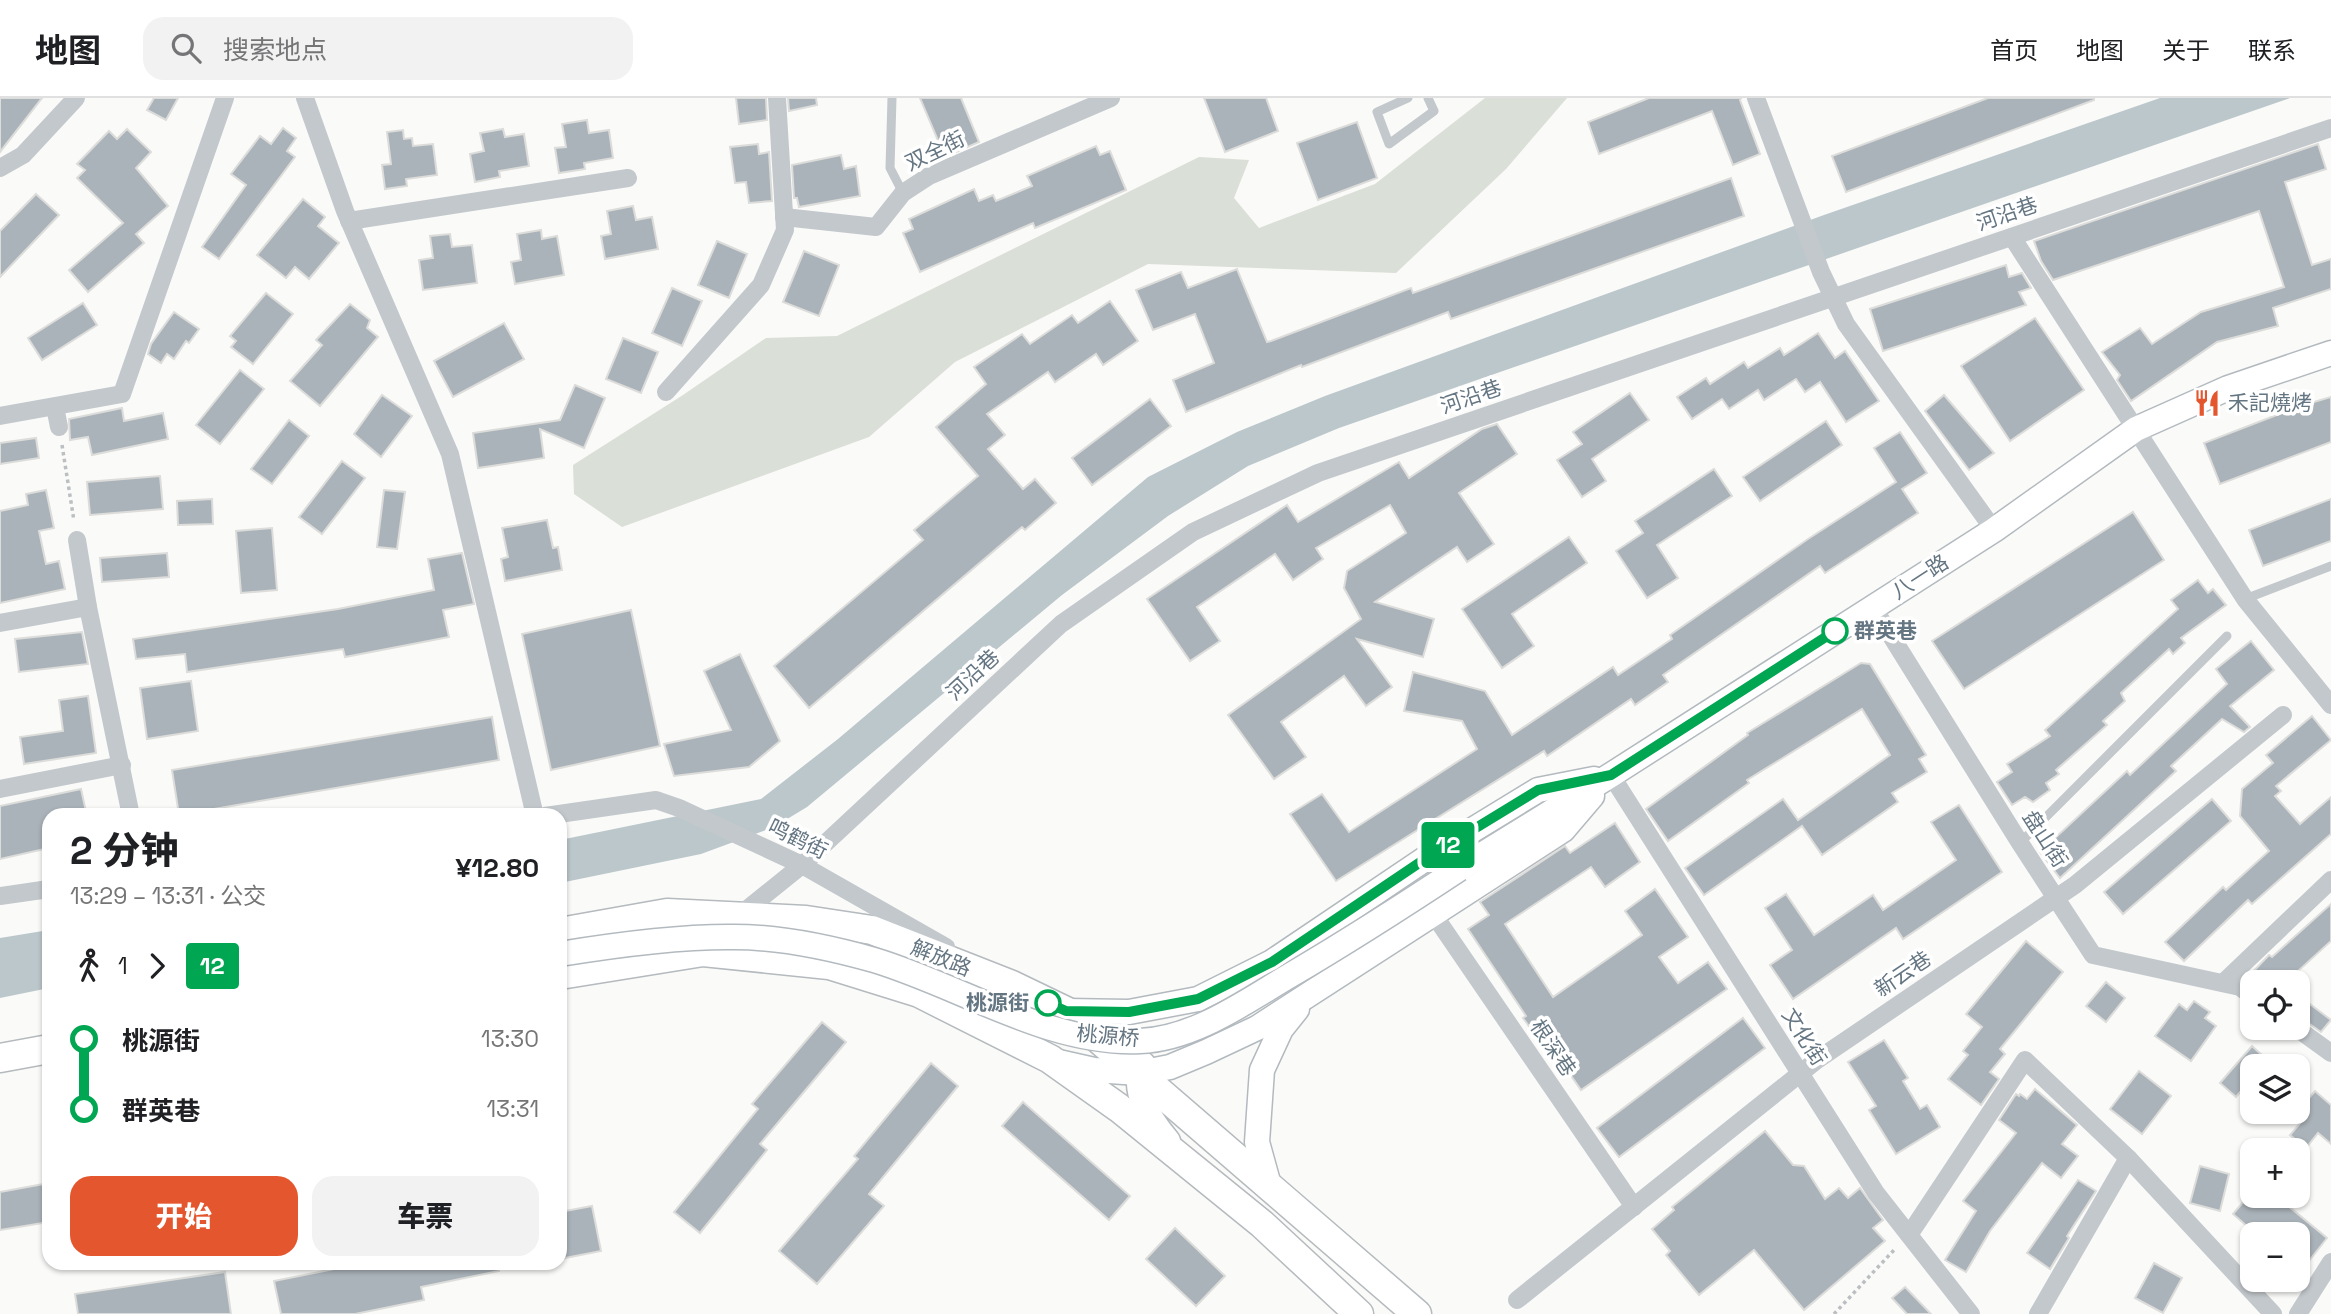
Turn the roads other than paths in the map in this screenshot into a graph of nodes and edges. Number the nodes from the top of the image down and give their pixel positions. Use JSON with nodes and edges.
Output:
{"nodes":[{"id":1,"x":76,"y":98,"type":"edge"},
{"id":2,"x":225,"y":98,"type":"edge"},
{"id":3,"x":305,"y":98,"type":"edge"},
{"id":4,"x":777,"y":98,"type":"edge"},
{"id":5,"x":892,"y":98,"type":"edge"},
{"id":6,"x":1111,"y":98,"type":"edge"},
{"id":7,"x":1408,"y":98,"type":"edge"},
{"id":8,"x":1428,"y":98,"type":"edge"},
{"id":9,"x":1756,"y":98,"type":"edge"},
{"id":10,"x":1079,"y":105,"type":"edge"},
{"id":11,"x":2331,"y":128,"type":"edge"},
{"id":12,"x":0,"y":168,"type":"edge"},
{"id":13,"x":628,"y":178,"type":"dead end"},
{"id":14,"x":903,"y":193,"type":"junction"},
{"id":15,"x":784,"y":216,"type":"junction"},
{"id":16,"x":349,"y":221,"type":"junction"},
{"id":17,"x":2012,"y":237,"type":"junction"},
{"id":18,"x":1834,"y":297,"type":"junction"},
{"id":19,"x":2331,"y":354,"type":"edge"},
{"id":20,"x":666,"y":392,"type":"dead end"},
{"id":21,"x":55,"y":407,"type":"junction"},
{"id":22,"x":0,"y":416,"type":"edge"},
{"id":23,"x":59,"y":427,"type":"road end"},
{"id":24,"x":2136,"y":429,"type":"junction"},
{"id":25,"x":1993,"y":530,"type":"junction"},
{"id":26,"x":76,"y":540,"type":"road end"},
{"id":27,"x":2331,"y":566,"type":"edge"},
{"id":28,"x":2245,"y":599,"type":"junction"},
{"id":29,"x":88,"y":607,"type":"junction"},
{"id":30,"x":1872,"y":607,"type":"junction"},
{"id":31,"x":0,"y":624,"type":"edge"},
{"id":32,"x":2227,"y":636,"type":"dead end"},
{"id":33,"x":2331,"y":705,"type":"edge"},
{"id":34,"x":2283,"y":715,"type":"dead end"},
{"id":35,"x":122,"y":765,"type":"junction"},
{"id":36,"x":1611,"y":775,"type":"junction"},
{"id":37,"x":0,"y":789,"type":"edge"},
{"id":38,"x":130,"y":808,"type":"edge"},
{"id":39,"x":533,"y":808,"type":"edge"},
{"id":40,"x":567,"y":813,"type":"edge"},
{"id":41,"x":2020,"y":843,"type":"junction"},
{"id":42,"x":802,"y":865,"type":"junction"},
{"id":43,"x":2331,"y":880,"type":"edge"},
{"id":44,"x":42,"y":890,"type":"edge"},
{"id":45,"x":0,"y":896,"type":"edge"},
{"id":46,"x":2056,"y":898,"type":"junction"},
{"id":47,"x":740,"y":915,"type":"junction"},
{"id":48,"x":1434,"y":915,"type":"junction"},
{"id":49,"x":567,"y":931,"type":"edge"},
{"id":50,"x":567,"y":953,"type":"edge"},
{"id":51,"x":1272,"y":962,"type":"junction"},
{"id":52,"x":567,"y":974,"type":"edge"},
{"id":53,"x":2223,"y":983,"type":"junction"},
{"id":54,"x":1012,"y":985,"type":"junction"},
{"id":55,"x":2240,"y":987,"type":"edge"},
{"id":56,"x":1308,"y":995,"type":"junction"},
{"id":57,"x":1066,"y":1011,"type":"junction"},
{"id":58,"x":2310,"y":1038,"type":"edge"},
{"id":59,"x":42,"y":1050,"type":"edge"},
{"id":60,"x":2331,"y":1053,"type":"edge"},
{"id":61,"x":0,"y":1058,"type":"edge"},
{"id":62,"x":1049,"y":1059,"type":"junction"},
{"id":63,"x":1139,"y":1073,"type":"junction"},
{"id":64,"x":1799,"y":1073,"type":"junction"},
{"id":65,"x":1182,"y":1157,"type":"junction"},
{"id":66,"x":2128,"y":1158,"type":"junction"},
{"id":67,"x":1270,"y":1189,"type":"junction"},
{"id":68,"x":1634,"y":1207,"type":"junction"},
{"id":69,"x":1909,"y":1235,"type":"junction"},
{"id":70,"x":2331,"y":1262,"type":"edge"},
{"id":71,"x":1517,"y":1300,"type":"dead end"},
{"id":72,"x":1359,"y":1314,"type":"edge"},
{"id":73,"x":1417,"y":1314,"type":"edge"},
{"id":74,"x":1971,"y":1314,"type":"edge"},
{"id":75,"x":2038,"y":1314,"type":"edge"},
{"id":76,"x":2273,"y":1314,"type":"edge"},
{"id":77,"x":2298,"y":1314,"type":"edge"}],
"edges":[{"from":1,"to":12,"type":"street"},
{"from":2,"to":21,"type":"street"},
{"from":3,"to":16,"type":"street"},
{"from":4,"to":15,"type":"street"},
{"from":5,"to":14,"type":"lane"},
{"from":6,"to":10,"type":"street","name":"双全街"},
{"from":7,"to":8,"type":"lane"},
{"from":9,"to":18,"type":"street"},
{"from":10,"to":14,"type":"street","name":"双全街"},
{"from":11,"to":17,"type":"street","name":"河沿巷"},
{"from":13,"to":16,"type":"street"},
{"from":14,"to":15,"type":"street","name":"双全街"},
{"from":15,"to":20,"type":"street"},
{"from":16,"to":39,"type":"street"},
{"from":17,"to":18,"type":"street","name":"河沿巷"},
{"from":17,"to":24,"type":"street"},
{"from":18,"to":25,"type":"street"},
{"from":18,"to":42,"type":"street","name":"河沿巷"},
{"from":19,"to":24,"type":"main road","name":"八一路"},
{"from":21,"to":22,"type":"street"},
{"from":21,"to":23,"type":"street"},
{"from":24,"to":25,"type":"main road","name":"八一路"},
{"from":24,"to":28,"type":"street"},
{"from":25,"to":30,"type":"main road","name":"八一路"},
{"from":26,"to":29,"type":"street"},
{"from":27,"to":28,"type":"lane"},
{"from":28,"to":33,"type":"street"},
{"from":29,"to":31,"type":"street"},
{"from":29,"to":35,"type":"street"},
{"from":30,"to":36,"type":"main road","name":"八一路"},
{"from":30,"to":41,"type":"street","name":"盘山街"},
{"from":32,"to":41,"type":"lane"},
{"from":34,"to":46,"type":"street","name":"新云巷"},
{"from":35,"to":37,"type":"street"},
{"from":35,"to":38,"type":"street"},
{"from":36,"to":48,"type":"main road"},
{"from":36,"to":50,"type":"main road","name":"桃源桥","bridge":true},
{"from":36,"to":51,"type":"main road","name":"八一路"},
{"from":36,"to":64,"type":"street","name":"文化街"},
{"from":40,"to":42,"type":"street","name":"鸣鹤街"},
{"from":41,"to":46,"type":"street","name":"盘山街"},
{"from":42,"to":47,"type":"street","name":"河沿巷"},
{"from":42,"to":54,"type":"street","name":"鸣鹤街"},
{"from":43,"to":53,"type":"street"},
{"from":44,"to":45,"type":"street"},
{"from":46,"to":53,"type":"street","name":"盘山街"},
{"from":46,"to":64,"type":"street","name":"新云巷"},
{"from":47,"to":49,"type":"main road","name":"解放路"},
{"from":47,"to":54,"type":"main road","name":"解放路"},
{"from":48,"to":56,"type":"main road"},
{"from":48,"to":68,"type":"street","name":"根深巷"},
{"from":51,"to":57,"type":"main road","name":"八一路"},
{"from":51,"to":63,"type":"main road"},
{"from":52,"to":62,"type":"main road","name":"解放路"},
{"from":53,"to":55,"type":"street","name":"盘山街"},
{"from":54,"to":57,"type":"main road","name":"解放路"},
{"from":56,"to":63,"type":"main road"},
{"from":56,"to":67,"type":"main road"},
{"from":57,"to":63,"type":"main road","name":"解放路"},
{"from":58,"to":60,"type":"street"},
{"from":59,"to":61,"type":"main road"},
{"from":62,"to":63,"type":"main road"},
{"from":62,"to":65,"type":"main road","name":"解放路"},
{"from":63,"to":65,"type":"main road"},
{"from":63,"to":67,"type":"main road","name":"解放路"},
{"from":64,"to":68,"type":"street","name":"新云巷"},
{"from":64,"to":69,"type":"street","name":"文化街"},
{"from":65,"to":72,"type":"main road","name":"解放路"},
{"from":66,"to":69,"type":"street"},
{"from":66,"to":75,"type":"street"},
{"from":66,"to":76,"type":"street"},
{"from":67,"to":73,"type":"main road","name":"解放路"},
{"from":68,"to":71,"type":"street","name":"新云巷"},
{"from":69,"to":74,"type":"street","name":"文化街"},
{"from":70,"to":77,"type":"street"}]}
